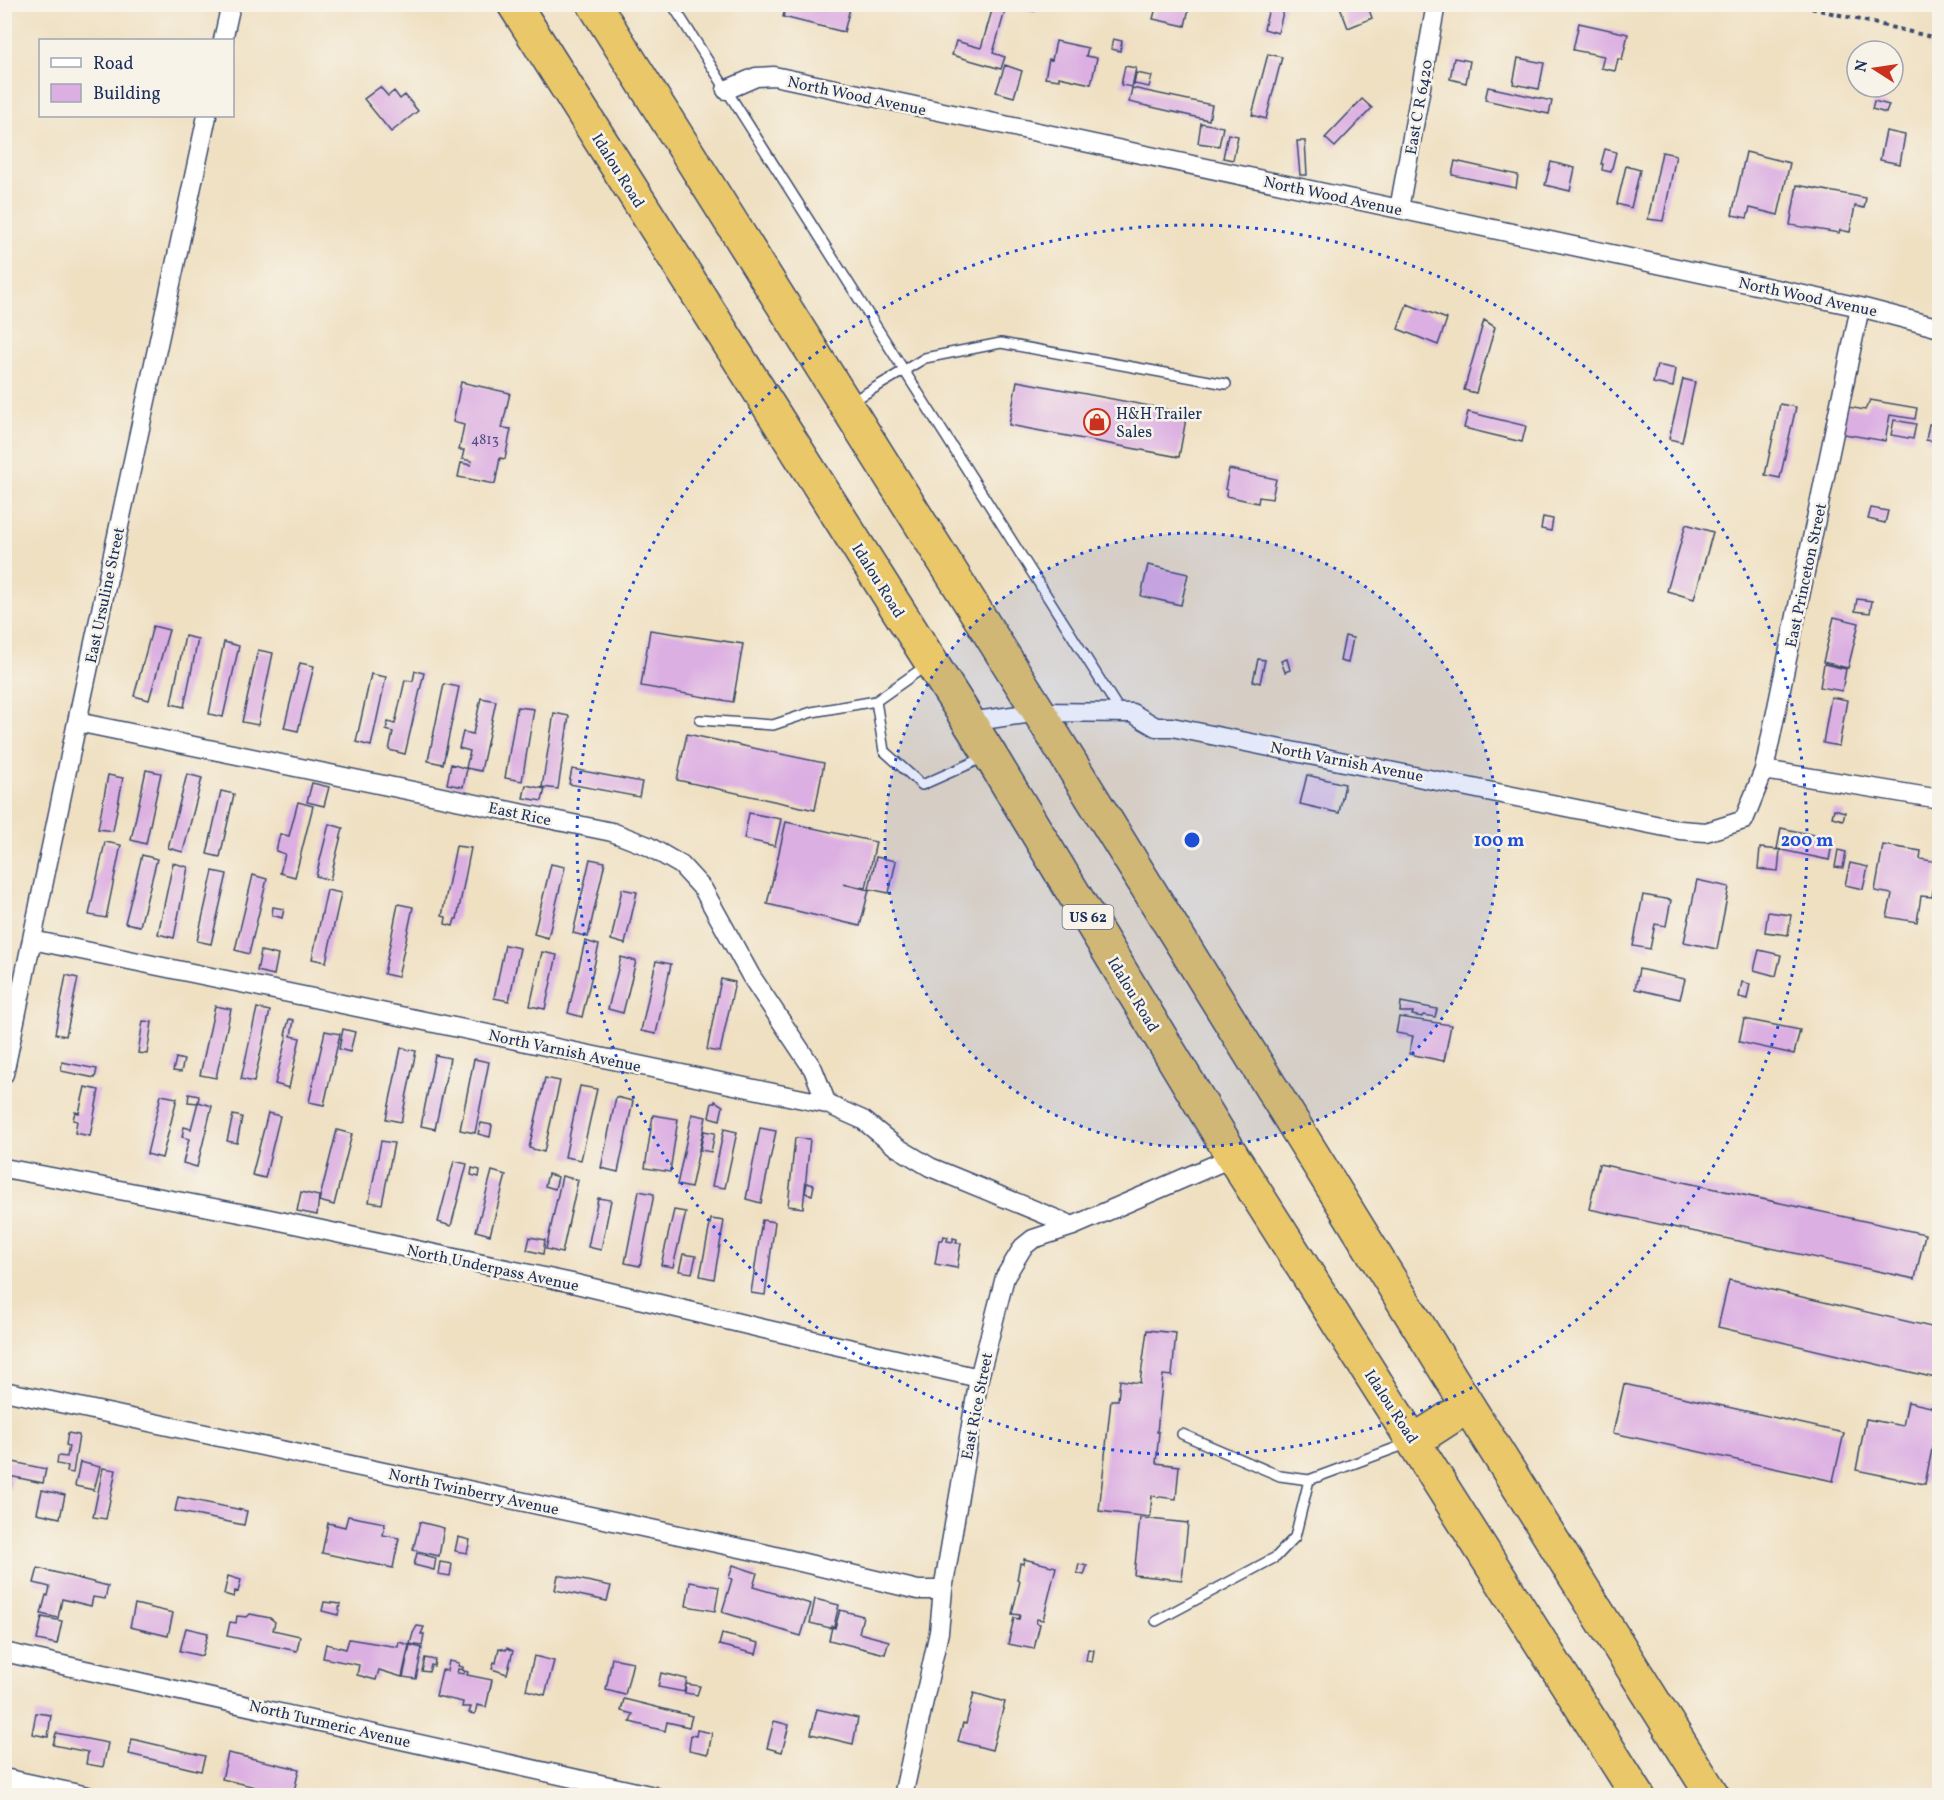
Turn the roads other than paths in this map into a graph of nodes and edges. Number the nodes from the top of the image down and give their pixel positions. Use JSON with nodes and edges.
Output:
{"nodes":[{"id":1,"x":231,"y":4,"type":"edge"},
{"id":2,"x":514,"y":4,"type":"edge"},
{"id":3,"x":594,"y":4,"type":"edge"},
{"id":4,"x":672,"y":4,"type":"edge"},
{"id":5,"x":1436,"y":4,"type":"edge"},
{"id":6,"x":223,"y":39,"type":"edge"},
{"id":7,"x":726,"y":90,"type":"junction"},
{"id":8,"x":207,"y":117,"type":"edge"},
{"id":9,"x":1399,"y":209,"type":"junction"},
{"id":10,"x":1860,"y":307,"type":"junction"},
{"id":11,"x":1940,"y":328,"type":"edge"},
{"id":12,"x":904,"y":370,"type":"junction"},
{"id":13,"x":1226,"y":384,"type":"dead end"},
{"id":14,"x":846,"y":405,"type":"junction"},
{"id":15,"x":931,"y":662,"type":"junction"},
{"id":16,"x":876,"y":701,"type":"junction"},
{"id":17,"x":1039,"y":712,"type":"junction"},
{"id":18,"x":1121,"y":713,"type":"junction"},
{"id":19,"x":700,"y":720,"type":"dead end"},
{"id":20,"x":77,"y":722,"type":"junction"},
{"id":21,"x":969,"y":722,"type":"junction"},
{"id":22,"x":990,"y":755,"type":"junction"},
{"id":23,"x":1764,"y":770,"type":"junction"},
{"id":24,"x":1940,"y":799,"type":"edge"},
{"id":25,"x":1724,"y":826,"type":"joint"},
{"id":26,"x":32,"y":940,"type":"junction"},
{"id":27,"x":4,"y":1074,"type":"edge"},
{"id":28,"x":827,"y":1104,"type":"junction"},
{"id":29,"x":1233,"y":1157,"type":"junction"},
{"id":30,"x":4,"y":1168,"type":"edge"},
{"id":31,"x":1073,"y":1226,"type":"junction"},
{"id":32,"x":979,"y":1378,"type":"junction"},
{"id":33,"x":4,"y":1391,"type":"edge"},
{"id":34,"x":1468,"y":1406,"type":"junction"},
{"id":35,"x":1182,"y":1434,"type":"dead end"},
{"id":36,"x":1414,"y":1441,"type":"junction"},
{"id":37,"x":1309,"y":1480,"type":"junction"},
{"id":38,"x":943,"y":1590,"type":"junction"},
{"id":39,"x":1156,"y":1620,"type":"dead end"},
{"id":40,"x":4,"y":1652,"type":"edge"},
{"id":41,"x":4,"y":1778,"type":"edge"},
{"id":42,"x":88,"y":1796,"type":"edge"},
{"id":43,"x":654,"y":1796,"type":"edge"},
{"id":44,"x":903,"y":1796,"type":"edge"},
{"id":45,"x":1638,"y":1796,"type":"edge"},
{"id":46,"x":1713,"y":1796,"type":"edge"}],
"edges":[{"from":1,"to":6,"type":"street"},
{"from":2,"to":15,"type":"highway","name":"Idalou Road","number":"US 62"},
{"from":3,"to":14,"type":"highway"},
{"from":4,"to":7,"type":"lane"},
{"from":5,"to":9,"type":"street","name":"East C R 6420"},
{"from":7,"to":9,"type":"street","name":"North Wood Avenue"},
{"from":7,"to":12,"type":"lane"},
{"from":8,"to":20,"type":"street","name":"East Ursuline Street"},
{"from":9,"to":10,"type":"street","name":"North Wood Avenue"},
{"from":10,"to":11,"type":"street","name":"North Wood Avenue"},
{"from":10,"to":23,"type":"street","name":"East Princeton Street"},
{"from":12,"to":13,"type":"lane"},
{"from":12,"to":14,"type":"lane"},
{"from":12,"to":18,"type":"lane"},
{"from":14,"to":17,"type":"highway"},
{"from":15,"to":16,"type":"lane"},
{"from":15,"to":21,"type":"highway","name":"Idalou Road","number":"US 62"},
{"from":16,"to":19,"type":"lane"},
{"from":16,"to":22,"type":"lane"},
{"from":17,"to":18,"type":"street","name":"North Varnish Avenue"},
{"from":17,"to":21,"type":"street","name":"North Varnish Avenue"},
{"from":17,"to":34,"type":"highway"},
{"from":18,"to":25,"type":"street","name":"North Varnish Avenue"},
{"from":20,"to":26,"type":"street","name":"East Ursuline Street"},
{"from":20,"to":28,"type":"street","name":"East Rice"},
{"from":21,"to":22,"type":"highway","name":"Idalou Road","number":"US 62"},
{"from":22,"to":29,"type":"highway","name":"Idalou Road","number":"US 62"},
{"from":23,"to":24,"type":"street"},
{"from":23,"to":25,"type":"street","name":"East Princeton Street"},
{"from":26,"to":27,"type":"street","name":"East Ursuline Street"},
{"from":26,"to":28,"type":"street","name":"North Varnish Avenue"},
{"from":28,"to":31,"type":"street","name":"North Varnish Avenue"},
{"from":29,"to":31,"type":"street","name":"East Rice Street"},
{"from":29,"to":36,"type":"highway","name":"Idalou Road","number":"US 62"},
{"from":30,"to":32,"type":"street","name":"North Underpass Avenue"},
{"from":31,"to":32,"type":"street","name":"East Rice Street"},
{"from":32,"to":38,"type":"street","name":"East Rice Street"},
{"from":33,"to":38,"type":"street","name":"North Twinberry Avenue"},
{"from":34,"to":36,"type":"highway"},
{"from":34,"to":46,"type":"highway"},
{"from":35,"to":37,"type":"lane"},
{"from":36,"to":37,"type":"lane"},
{"from":36,"to":45,"type":"highway","name":"Idalou Road","number":"US 62"},
{"from":37,"to":39,"type":"lane"},
{"from":38,"to":44,"type":"street","name":"East Rice Street"},
{"from":40,"to":43,"type":"street","name":"North Turmeric Avenue"},
{"from":41,"to":42,"type":"street"}]}
